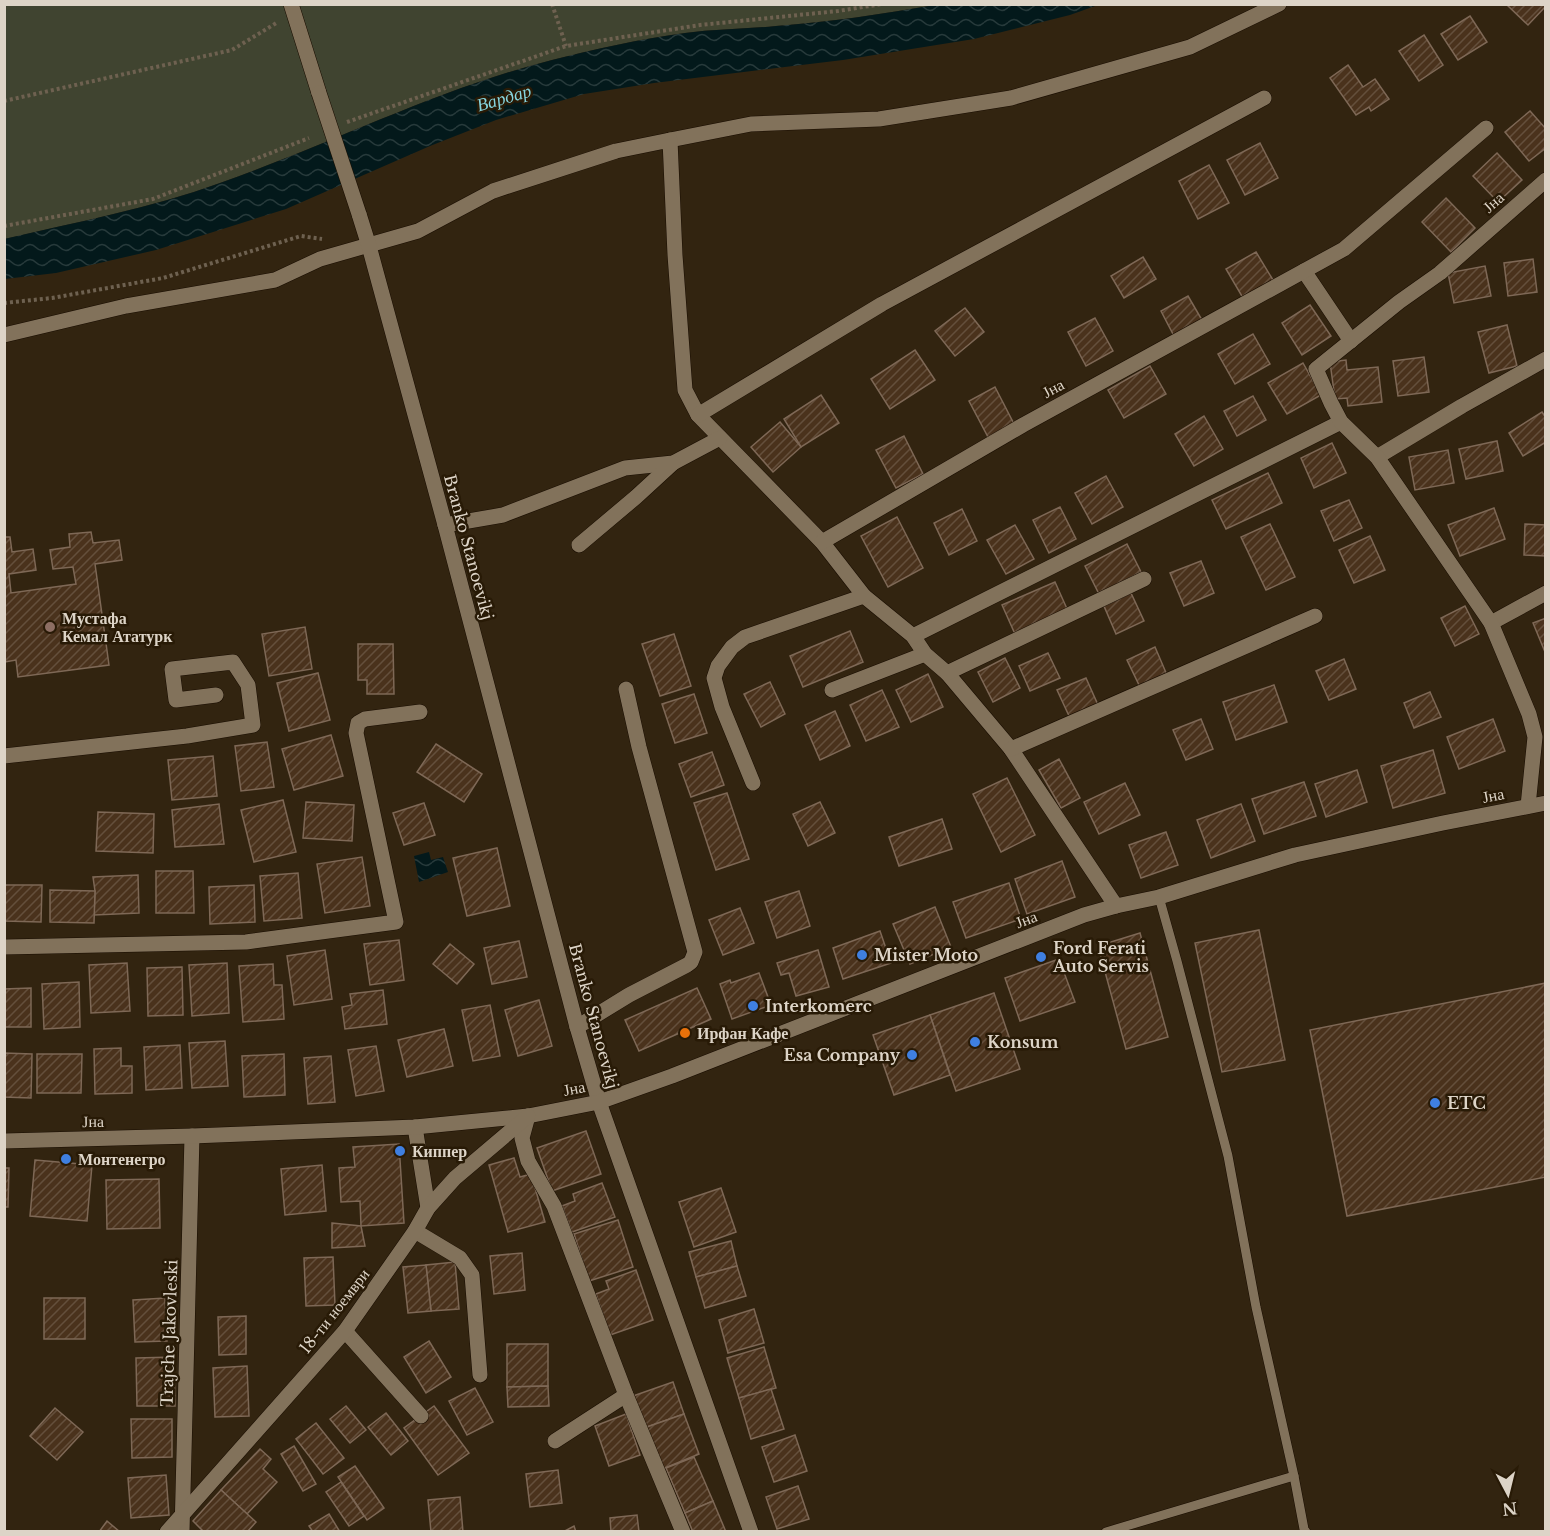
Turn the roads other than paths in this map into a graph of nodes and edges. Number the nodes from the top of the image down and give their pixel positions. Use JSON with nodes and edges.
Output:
{"nodes":[{"id":1,"x":1279,"y":4,"type":"edge"},
{"id":2,"x":293,"y":9,"type":"edge"},
{"id":3,"x":1264,"y":98,"type":"dead end"},
{"id":4,"x":1486,"y":128,"type":"dead end"},
{"id":5,"x":670,"y":140,"type":"junction"},
{"id":6,"x":1545,"y":180,"type":"edge"},
{"id":7,"x":369,"y":246,"type":"junction"},
{"id":8,"x":1304,"y":271,"type":"junction"},
{"id":9,"x":4,"y":335,"type":"edge"},
{"id":10,"x":1351,"y":340,"type":"junction"},
{"id":11,"x":1545,"y":359,"type":"edge"},
{"id":12,"x":698,"y":415,"type":"junction"},
{"id":13,"x":1341,"y":422,"type":"junction"},
{"id":14,"x":720,"y":438,"type":"junction"},
{"id":15,"x":1377,"y":458,"type":"junction"},
{"id":16,"x":673,"y":463,"type":"junction"},
{"id":17,"x":446,"y":525,"type":"junction"},
{"id":18,"x":822,"y":542,"type":"junction"},
{"id":19,"x":579,"y":545,"type":"dead end"},
{"id":20,"x":1144,"y":579,"type":"dead end"},
{"id":21,"x":1545,"y":593,"type":"edge"},
{"id":22,"x":864,"y":596,"type":"junction"},
{"id":23,"x":1315,"y":616,"type":"dead end"},
{"id":24,"x":1491,"y":623,"type":"junction"},
{"id":25,"x":913,"y":636,"type":"junction"},
{"id":26,"x":925,"y":654,"type":"junction"},
{"id":27,"x":947,"y":674,"type":"junction"},
{"id":28,"x":627,"y":689,"type":"dead end"},
{"id":29,"x":832,"y":690,"type":"dead end"},
{"id":30,"x":216,"y":695,"type":"dead end"},
{"id":31,"x":420,"y":712,"type":"dead end"},
{"id":32,"x":1011,"y":749,"type":"junction"},
{"id":33,"x":4,"y":756,"type":"edge"},
{"id":34,"x":753,"y":783,"type":"dead end"},
{"id":35,"x":1545,"y":803,"type":"edge"},
{"id":36,"x":1528,"y":806,"type":"junction"},
{"id":37,"x":1159,"y":897,"type":"junction"},
{"id":38,"x":1116,"y":906,"type":"junction"},
{"id":39,"x":4,"y":947,"type":"edge"},
{"id":40,"x":577,"y":1028,"type":"junction"},
{"id":41,"x":598,"y":1102,"type":"junction"},
{"id":42,"x":528,"y":1116,"type":"junction"},
{"id":43,"x":415,"y":1127,"type":"junction"},
{"id":44,"x":192,"y":1136,"type":"junction"},
{"id":45,"x":4,"y":1141,"type":"edge"},
{"id":46,"x":428,"y":1208,"type":"junction"},
{"id":47,"x":415,"y":1231,"type":"junction"},
{"id":48,"x":345,"y":1331,"type":"junction"},
{"id":49,"x":480,"y":1375,"type":"dead end"},
{"id":50,"x":626,"y":1395,"type":"junction"},
{"id":51,"x":421,"y":1416,"type":"dead end"},
{"id":52,"x":555,"y":1441,"type":"dead end"},
{"id":53,"x":1294,"y":1476,"type":"junction"},
{"id":54,"x":182,"y":1524,"type":"edge"},
{"id":55,"x":167,"y":1532,"type":"edge"},
{"id":56,"x":683,"y":1532,"type":"edge"},
{"id":57,"x":751,"y":1532,"type":"edge"},
{"id":58,"x":1106,"y":1532,"type":"edge"},
{"id":59,"x":1306,"y":1532,"type":"edge"}],
"edges":[{"from":1,"to":5,"type":"street"},
{"from":2,"to":7,"type":"street","name":"Branko Stanoevikj","bridge":true},
{"from":3,"to":12,"type":"street"},
{"from":4,"to":8,"type":"street","name":"Јна"},
{"from":5,"to":7,"type":"street"},
{"from":5,"to":12,"type":"street"},
{"from":6,"to":10,"type":"street","name":"Јна"},
{"from":7,"to":9,"type":"street"},
{"from":7,"to":17,"type":"street","name":"Branko Stanoevikj"},
{"from":8,"to":10,"type":"street"},
{"from":8,"to":18,"type":"street","name":"Јна"},
{"from":10,"to":13,"type":"street","name":"Јна"},
{"from":11,"to":15,"type":"street"},
{"from":12,"to":14,"type":"street"},
{"from":13,"to":15,"type":"street","name":"Јна"},
{"from":13,"to":25,"type":"street"},
{"from":14,"to":16,"type":"street"},
{"from":14,"to":18,"type":"street"},
{"from":15,"to":24,"type":"street","name":"Јна"},
{"from":16,"to":17,"type":"street"},
{"from":16,"to":19,"type":"street"},
{"from":17,"to":40,"type":"street","name":"Branko Stanoevikj"},
{"from":18,"to":22,"type":"street"},
{"from":20,"to":27,"type":"street"},
{"from":21,"to":24,"type":"street"},
{"from":22,"to":25,"type":"street"},
{"from":22,"to":34,"type":"street"},
{"from":23,"to":32,"type":"street"},
{"from":24,"to":36,"type":"street","name":"Јна"},
{"from":25,"to":26,"type":"street"},
{"from":26,"to":27,"type":"street"},
{"from":26,"to":29,"type":"street"},
{"from":27,"to":32,"type":"street"},
{"from":28,"to":40,"type":"street"},
{"from":30,"to":33,"type":"street"},
{"from":31,"to":39,"type":"street"},
{"from":32,"to":38,"type":"street"},
{"from":35,"to":36,"type":"street","name":"Јна"},
{"from":36,"to":37,"type":"street","name":"Јна"},
{"from":37,"to":38,"type":"street","name":"Јна"},
{"from":37,"to":53,"type":"lane"},
{"from":38,"to":41,"type":"street","name":"Јна"},
{"from":40,"to":41,"type":"street","name":"Branko Stanoevikj"},
{"from":41,"to":42,"type":"street","name":"Јна"},
{"from":41,"to":57,"type":"street","name":"Branko Stanoevikj"},
{"from":42,"to":43,"type":"street","name":"Јна"},
{"from":42,"to":46,"type":"street","name":"18-ти ноември"},
{"from":42,"to":50,"type":"street"},
{"from":43,"to":44,"type":"street","name":"Јна"},
{"from":43,"to":46,"type":"street"},
{"from":44,"to":45,"type":"street","name":"Јна"},
{"from":44,"to":54,"type":"street","name":"Trajche Jakovleski"},
{"from":46,"to":47,"type":"street","name":"18-ти ноември"},
{"from":47,"to":48,"type":"street","name":"18-ти ноември"},
{"from":47,"to":49,"type":"street"},
{"from":48,"to":51,"type":"street"},
{"from":48,"to":54,"type":"street","name":"18-ти ноември"},
{"from":50,"to":52,"type":"street"},
{"from":50,"to":56,"type":"street"},
{"from":53,"to":58,"type":"lane"},
{"from":53,"to":59,"type":"lane"},
{"from":54,"to":55,"type":"street","name":"18-ти ноември"}]}
